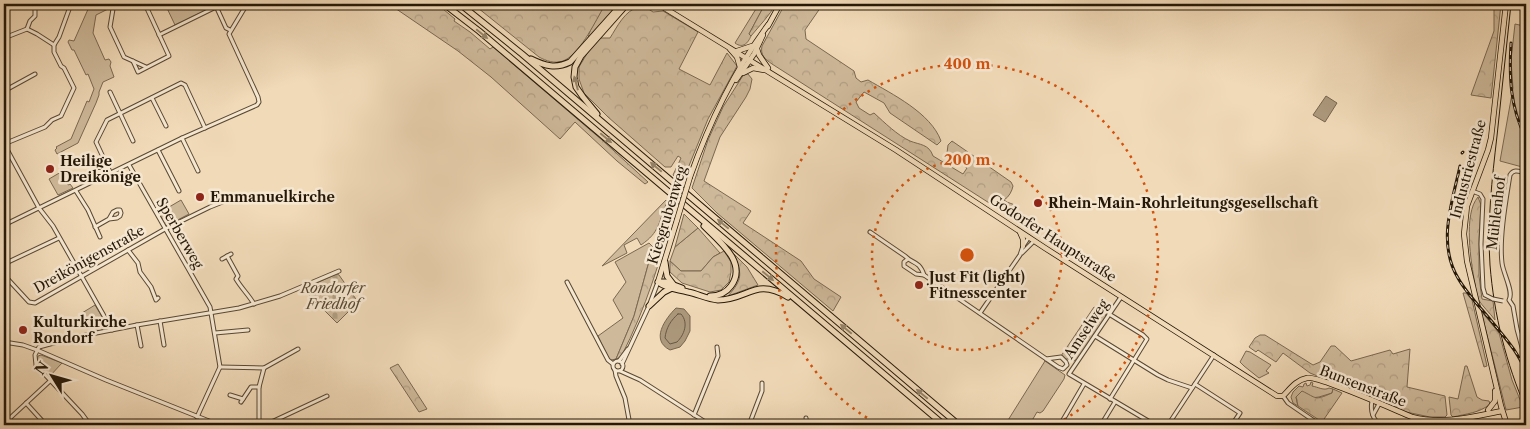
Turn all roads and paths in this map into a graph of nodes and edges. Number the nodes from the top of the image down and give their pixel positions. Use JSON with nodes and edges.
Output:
{"nodes":[{"id":1,"x":71,"y":4,"type":"edge"},
{"id":2,"x":116,"y":4,"type":"edge"},
{"id":3,"x":145,"y":4,"type":"edge"},
{"id":4,"x":247,"y":4,"type":"edge"},
{"id":5,"x":444,"y":4,"type":"edge"},
{"id":6,"x":460,"y":4,"type":"edge"},
{"id":7,"x":658,"y":4,"type":"edge"},
{"id":8,"x":780,"y":4,"type":"edge"},
{"id":9,"x":1506,"y":4,"type":"edge"},
{"id":10,"x":623,"y":5,"type":"edge"},
{"id":11,"x":216,"y":6,"type":"edge"},
{"id":12,"x":36,"y":7,"type":"dead end"},
{"id":13,"x":27,"y":29,"type":"junction"},
{"id":14,"x":230,"y":30,"type":"junction"},
{"id":15,"x":159,"y":35,"type":"junction"},
{"id":16,"x":4,"y":38,"type":"edge"},
{"id":17,"x":54,"y":45,"type":"junction"},
{"id":18,"x":727,"y":46,"type":"junction"},
{"id":19,"x":755,"y":46,"type":"junction"},
{"id":20,"x":737,"y":51,"type":"junction"},
{"id":21,"x":522,"y":54,"type":"junction"},
{"id":22,"x":748,"y":58,"type":"junction"},
{"id":23,"x":133,"y":61,"type":"junction"},
{"id":24,"x":146,"y":67,"type":"junction"},
{"id":25,"x":740,"y":67,"type":"junction"},
{"id":26,"x":770,"y":72,"type":"junction"},
{"id":27,"x":35,"y":74,"type":"dead end"},
{"id":28,"x":739,"y":76,"type":"junction"},
{"id":29,"x":729,"y":89,"type":"junction"},
{"id":30,"x":4,"y":91,"type":"edge"},
{"id":31,"x":110,"y":92,"type":"dead end"},
{"id":32,"x":152,"y":98,"type":"junction"},
{"id":33,"x":120,"y":114,"type":"junction"},
{"id":34,"x":166,"y":126,"type":"dead end"},
{"id":35,"x":205,"y":128,"type":"junction"},
{"id":36,"x":617,"y":134,"type":"junction"},
{"id":37,"x":182,"y":138,"type":"junction"},
{"id":38,"x":133,"y":141,"type":"dead end"},
{"id":39,"x":4,"y":144,"type":"edge"},
{"id":40,"x":158,"y":150,"type":"junction"},
{"id":41,"x":129,"y":165,"type":"junction"},
{"id":42,"x":198,"y":171,"type":"dead end"},
{"id":43,"x":1526,"y":173,"type":"edge"},
{"id":44,"x":111,"y":174,"type":"junction"},
{"id":45,"x":76,"y":191,"type":"junction"},
{"id":46,"x":179,"y":191,"type":"dead end"},
{"id":47,"x":1471,"y":191,"type":"junction"},
{"id":48,"x":225,"y":201,"type":"dead end"},
{"id":49,"x":39,"y":208,"type":"junction"},
{"id":50,"x":691,"y":211,"type":"junction"},
{"id":51,"x":109,"y":219,"type":"dead end"},
{"id":52,"x":4,"y":225,"type":"edge"},
{"id":53,"x":95,"y":227,"type":"junction"},
{"id":54,"x":165,"y":229,"type":"junction"},
{"id":55,"x":1019,"y":231,"type":"junction"},
{"id":56,"x":871,"y":232,"type":"dead end"},
{"id":57,"x":100,"y":237,"type":"dead end"},
{"id":58,"x":1029,"y":237,"type":"junction"},
{"id":59,"x":59,"y":238,"type":"junction"},
{"id":60,"x":1034,"y":240,"type":"junction"},
{"id":61,"x":1023,"y":246,"type":"junction"},
{"id":62,"x":128,"y":250,"type":"junction"},
{"id":63,"x":1020,"y":254,"type":"junction"},
{"id":64,"x":222,"y":259,"type":"dead end"},
{"id":65,"x":908,"y":259,"type":"junction"},
{"id":66,"x":665,"y":262,"type":"junction"},
{"id":67,"x":4,"y":264,"type":"edge"},
{"id":68,"x":339,"y":271,"type":"dead end"},
{"id":69,"x":4,"y":275,"type":"edge"},
{"id":70,"x":924,"y":275,"type":"junction"},
{"id":71,"x":82,"y":276,"type":"junction"},
{"id":72,"x":567,"y":282,"type":"dead end"},
{"id":73,"x":658,"y":282,"type":"junction"},
{"id":74,"x":673,"y":286,"type":"junction"},
{"id":75,"x":700,"y":296,"type":"junction"},
{"id":76,"x":1122,"y":297,"type":"junction"},
{"id":77,"x":158,"y":298,"type":"dead end"},
{"id":78,"x":1510,"y":300,"type":"junction"},
{"id":79,"x":254,"y":304,"type":"junction"},
{"id":80,"x":803,"y":305,"type":"junction"},
{"id":81,"x":649,"y":306,"type":"junction"},
{"id":82,"x":212,"y":312,"type":"junction"},
{"id":83,"x":980,"y":313,"type":"junction"},
{"id":84,"x":1109,"y":314,"type":"junction"},
{"id":85,"x":160,"y":321,"type":"junction"},
{"id":86,"x":137,"y":325,"type":"junction"},
{"id":87,"x":112,"y":330,"type":"junction"},
{"id":88,"x":248,"y":330,"type":"dead end"},
{"id":89,"x":215,"y":333,"type":"junction"},
{"id":90,"x":1095,"y":336,"type":"junction"},
{"id":91,"x":4,"y":342,"type":"edge"},
{"id":92,"x":164,"y":345,"type":"dead end"},
{"id":93,"x":141,"y":346,"type":"dead end"},
{"id":94,"x":717,"y":347,"type":"dead end"},
{"id":95,"x":298,"y":349,"type":"dead end"},
{"id":96,"x":37,"y":350,"type":"junction"},
{"id":97,"x":1214,"y":354,"type":"junction"},
{"id":98,"x":1046,"y":359,"type":"junction"},
{"id":99,"x":1134,"y":360,"type":"junction"},
{"id":100,"x":1526,"y":362,"type":"edge"},
{"id":101,"x":613,"y":364,"type":"junction"},
{"id":102,"x":621,"y":364,"type":"junction"},
{"id":103,"x":220,"y":367,"type":"junction"},
{"id":104,"x":264,"y":368,"type":"junction"},
{"id":105,"x":614,"y":370,"type":"junction"},
{"id":106,"x":620,"y":371,"type":"junction"},
{"id":107,"x":631,"y":375,"type":"junction"},
{"id":108,"x":1495,"y":380,"type":"junction"},
{"id":109,"x":50,"y":381,"type":"junction"},
{"id":110,"x":618,"y":381,"type":"junction"},
{"id":111,"x":762,"y":383,"type":"dead end"},
{"id":112,"x":1084,"y":384,"type":"junction"},
{"id":113,"x":1195,"y":384,"type":"junction"},
{"id":114,"x":258,"y":387,"type":"junction"},
{"id":115,"x":1192,"y":388,"type":"junction"},
{"id":116,"x":230,"y":395,"type":"dead end"},
{"id":117,"x":327,"y":396,"type":"dead end"},
{"id":118,"x":1283,"y":396,"type":"junction"},
{"id":119,"x":1110,"y":399,"type":"junction"},
{"id":120,"x":1372,"y":401,"type":"junction"},
{"id":121,"x":1115,"y":402,"type":"junction"},
{"id":122,"x":26,"y":403,"type":"junction"},
{"id":123,"x":1379,"y":404,"type":"junction"},
{"id":124,"x":1501,"y":408,"type":"junction"},
{"id":125,"x":1488,"y":410,"type":"junction"},
{"id":126,"x":694,"y":415,"type":"junction"},
{"id":127,"x":1373,"y":415,"type":"junction"},
{"id":128,"x":1472,"y":416,"type":"junction"},
{"id":129,"x":197,"y":417,"type":"junction"},
{"id":130,"x":806,"y":418,"type":"dead end"},
{"id":131,"x":5,"y":425,"type":"edge"},
{"id":132,"x":46,"y":425,"type":"edge"},
{"id":133,"x":90,"y":425,"type":"edge"},
{"id":134,"x":219,"y":425,"type":"edge"},
{"id":135,"x":263,"y":425,"type":"edge"},
{"id":136,"x":630,"y":425,"type":"edge"},
{"id":137,"x":710,"y":425,"type":"edge"},
{"id":138,"x":749,"y":425,"type":"edge"},
{"id":139,"x":807,"y":425,"type":"edge"},
{"id":140,"x":944,"y":425,"type":"edge"},
{"id":141,"x":959,"y":425,"type":"edge"},
{"id":142,"x":1060,"y":425,"type":"edge"},
{"id":143,"x":1101,"y":425,"type":"edge"},
{"id":144,"x":1154,"y":425,"type":"edge"},
{"id":145,"x":1168,"y":425,"type":"edge"},
{"id":146,"x":1232,"y":425,"type":"edge"},
{"id":147,"x":1320,"y":425,"type":"edge"},
{"id":148,"x":1381,"y":425,"type":"edge"},
{"id":149,"x":1506,"y":425,"type":"edge"}],
"edges":[{"from":1,"to":17,"type":"street"},
{"from":2,"to":23,"type":"street"},
{"from":3,"to":15,"type":"street"},
{"from":4,"to":14,"type":"street"},
{"from":5,"to":50,"type":"highway","one_way":true},
{"from":6,"to":21,"type":"highway"},
{"from":7,"to":18,"type":"main road","name":"Godorfer Hauptstraße"},
{"from":8,"to":19,"type":"main road","name":"Kiesgrubenweg"},
{"from":9,"to":47,"type":"main road","name":"Industriestraße"},
{"from":10,"to":21,"type":"highway"},
{"from":36,"to":10,"type":"highway","one_way":true},
{"from":11,"to":14,"type":"street"},
{"from":11,"to":15,"type":"street"},
{"from":12,"to":13,"type":"street"},
{"from":13,"to":16,"type":"street"},
{"from":13,"to":17,"type":"street"},
{"from":14,"to":35,"type":"street"},
{"from":15,"to":24,"type":"street"},
{"from":17,"to":39,"type":"street"},
{"from":18,"to":20,"type":"main road","name":"Godorfer Hauptstraße"},
{"from":18,"to":25,"type":"main road"},
{"from":19,"to":20,"type":"main road"},
{"from":19,"to":22,"type":"main road","name":"Kiesgrubenweg"},
{"from":19,"to":26,"type":"main road"},
{"from":20,"to":22,"type":"main road","name":"Godorfer Hauptstraße"},
{"from":21,"to":36,"type":"highway"},
{"from":22,"to":25,"type":"main road","name":"Kiesgrubenweg"},
{"from":22,"to":26,"type":"main road","name":"Godorfer Hauptstraße"},
{"from":22,"to":28,"type":"main road","name":"Kiesgrubenweg"},
{"from":23,"to":24,"type":"street"},
{"from":23,"to":24,"type":"street"},
{"from":25,"to":29,"type":"main road","name":"Kiesgrubenweg"},
{"from":26,"to":28,"type":"main road","name":"Godorfer Hauptstraße"},
{"from":26,"to":55,"type":"main road","name":"Godorfer Hauptstraße"},
{"from":27,"to":30,"type":"street"},
{"from":28,"to":29,"type":"main road","name":"Kiesgrubenweg"},
{"from":29,"to":66,"type":"main road","name":"Kiesgrubenweg","bridge":true},
{"from":31,"to":33,"type":"street"},
{"from":32,"to":33,"type":"street"},
{"from":32,"to":34,"type":"street"},
{"from":32,"to":35,"type":"street"},
{"from":33,"to":38,"type":"street"},
{"from":33,"to":44,"type":"street"},
{"from":35,"to":37,"type":"street"},
{"from":141,"to":36,"type":"highway","one_way":true},
{"from":37,"to":40,"type":"street"},
{"from":37,"to":42,"type":"street"},
{"from":39,"to":49,"type":"street"},
{"from":40,"to":41,"type":"street"},
{"from":40,"to":46,"type":"street"},
{"from":41,"to":44,"type":"street"},
{"from":41,"to":54,"type":"street","name":"Sperberweg"},
{"from":43,"to":78,"type":"street","name":"Mühlenhof"},
{"from":44,"to":45,"type":"street"},
{"from":45,"to":49,"type":"street"},
{"from":45,"to":53,"type":"street"},
{"from":47,"to":78,"type":"street","name":"Mühlenhof","bridge":true},
{"from":47,"to":108,"type":"main road","name":"Industriestraße"},
{"from":48,"to":54,"type":"street","name":"Dreikönigenstraße"},
{"from":49,"to":52,"type":"street"},
{"from":49,"to":59,"type":"street"},
{"from":50,"to":75,"type":"highway"},
{"from":50,"to":80,"type":"highway","one_way":true},
{"from":51,"to":53,"type":"street"},
{"from":53,"to":57,"type":"street"},
{"from":54,"to":62,"type":"street","name":"Dreikönigenstraße"},
{"from":54,"to":82,"type":"street","name":"Sperberweg"},
{"from":55,"to":58,"type":"main road","name":"Godorfer Hauptstraße"},
{"from":55,"to":61,"type":"main road"},
{"from":56,"to":65,"type":"street"},
{"from":58,"to":60,"type":"main road","name":"Godorfer Hauptstraße"},
{"from":58,"to":61,"type":"street"},
{"from":59,"to":67,"type":"street"},
{"from":59,"to":71,"type":"street"},
{"from":60,"to":63,"type":"street"},
{"from":60,"to":76,"type":"main road","name":"Godorfer Hauptstraße"},
{"from":61,"to":63,"type":"street"},
{"from":62,"to":71,"type":"street","name":"Dreikönigenstraße"},
{"from":62,"to":77,"type":"street"},
{"from":63,"to":83,"type":"street"},
{"from":64,"to":79,"type":"street"},
{"from":65,"to":70,"type":"street"},
{"from":65,"to":70,"type":"street"},
{"from":66,"to":73,"type":"main road","name":"Kiesgrubenweg"},
{"from":66,"to":74,"type":"highway"},
{"from":68,"to":79,"type":"street"},
{"from":69,"to":71,"type":"street","name":"Dreikönigenstraße"},
{"from":70,"to":83,"type":"street"},
{"from":71,"to":87,"type":"street"},
{"from":72,"to":101,"type":"street"},
{"from":73,"to":74,"type":"highway"},
{"from":73,"to":81,"type":"street","name":"Kiesgrubenweg"},
{"from":74,"to":75,"type":"highway"},
{"from":74,"to":81,"type":"highway"},
{"from":75,"to":80,"type":"highway"},
{"from":76,"to":84,"type":"street","name":"Amselweg"},
{"from":76,"to":97,"type":"main road","name":"Godorfer Hauptstraße"},
{"from":78,"to":100,"type":"street","name":"Mühlenhof"},
{"from":79,"to":82,"type":"street"},
{"from":80,"to":140,"type":"highway"},
{"from":81,"to":102,"type":"street","name":"Kiesgrubenweg"},
{"from":82,"to":85,"type":"street"},
{"from":82,"to":89,"type":"street"},
{"from":83,"to":98,"type":"street"},
{"from":84,"to":90,"type":"street","name":"Amselweg"},
{"from":84,"to":99,"type":"street"},
{"from":85,"to":86,"type":"street"},
{"from":85,"to":92,"type":"street"},
{"from":86,"to":87,"type":"street"},
{"from":86,"to":93,"type":"street"},
{"from":87,"to":96,"type":"street"},
{"from":88,"to":89,"type":"street"},
{"from":89,"to":103,"type":"street"},
{"from":90,"to":99,"type":"street"},
{"from":90,"to":112,"type":"street","name":"Amselweg"},
{"from":91,"to":96,"type":"street"},
{"from":94,"to":126,"type":"street"},
{"from":95,"to":104,"type":"street"},
{"from":96,"to":109,"type":"street"},
{"from":96,"to":129,"type":"street"},
{"from":97,"to":113,"type":"street"},
{"from":97,"to":118,"type":"main road","name":"Godorfer Hauptstraße"},
{"from":98,"to":98,"type":"street"},
{"from":99,"to":115,"type":"street"},
{"from":99,"to":119,"type":"street"},
{"from":101,"to":102,"type":"street"},
{"from":101,"to":105,"type":"street"},
{"from":102,"to":106,"type":"street","name":"Kiesgrubenweg"},
{"from":102,"to":107,"type":"street"},
{"from":103,"to":104,"type":"street"},
{"from":103,"to":129,"type":"street"},
{"from":104,"to":114,"type":"street"},
{"from":105,"to":106,"type":"street"},
{"from":105,"to":110,"type":"street"},
{"from":106,"to":107,"type":"street"},
{"from":106,"to":110,"type":"street","name":"Kiesgrubenweg"},
{"from":107,"to":126,"type":"street"},
{"from":108,"to":124,"type":"main road","name":"Industriestraße"},
{"from":108,"to":125,"type":"main road"},
{"from":109,"to":122,"type":"street"},
{"from":109,"to":133,"type":"street"},
{"from":110,"to":136,"type":"street"},
{"from":111,"to":138,"type":"street"},
{"from":112,"to":119,"type":"street"},
{"from":112,"to":142,"type":"street"},
{"from":113,"to":115,"type":"street"},
{"from":113,"to":146,"type":"street"},
{"from":114,"to":116,"type":"street"},
{"from":114,"to":135,"type":"street"},
{"from":115,"to":145,"type":"street"},
{"from":117,"to":135,"type":"street"},
{"from":118,"to":120,"type":"main road","name":"Bunsenstraße"},
{"from":118,"to":147,"type":"street","name":"Godorfer Hauptstraße"},
{"from":119,"to":121,"type":"street"},
{"from":120,"to":123,"type":"main road","name":"Bunsenstraße"},
{"from":120,"to":127,"type":"street"},
{"from":121,"to":143,"type":"street"},
{"from":121,"to":144,"type":"street"},
{"from":122,"to":131,"type":"street"},
{"from":122,"to":132,"type":"street"},
{"from":123,"to":127,"type":"street"},
{"from":123,"to":128,"type":"main road","name":"Bunsenstraße"},
{"from":124,"to":125,"type":"main road","name":"Bunsenstraße"},
{"from":124,"to":128,"type":"main road","name":"Bunsenstraße"},
{"from":124,"to":149,"type":"main road","name":"Industriestraße"},
{"from":125,"to":128,"type":"main road","name":"Bunsenstraße"},
{"from":126,"to":137,"type":"street"},
{"from":127,"to":148,"type":"street"},
{"from":129,"to":134,"type":"street"},
{"from":130,"to":139,"type":"street"}]}
